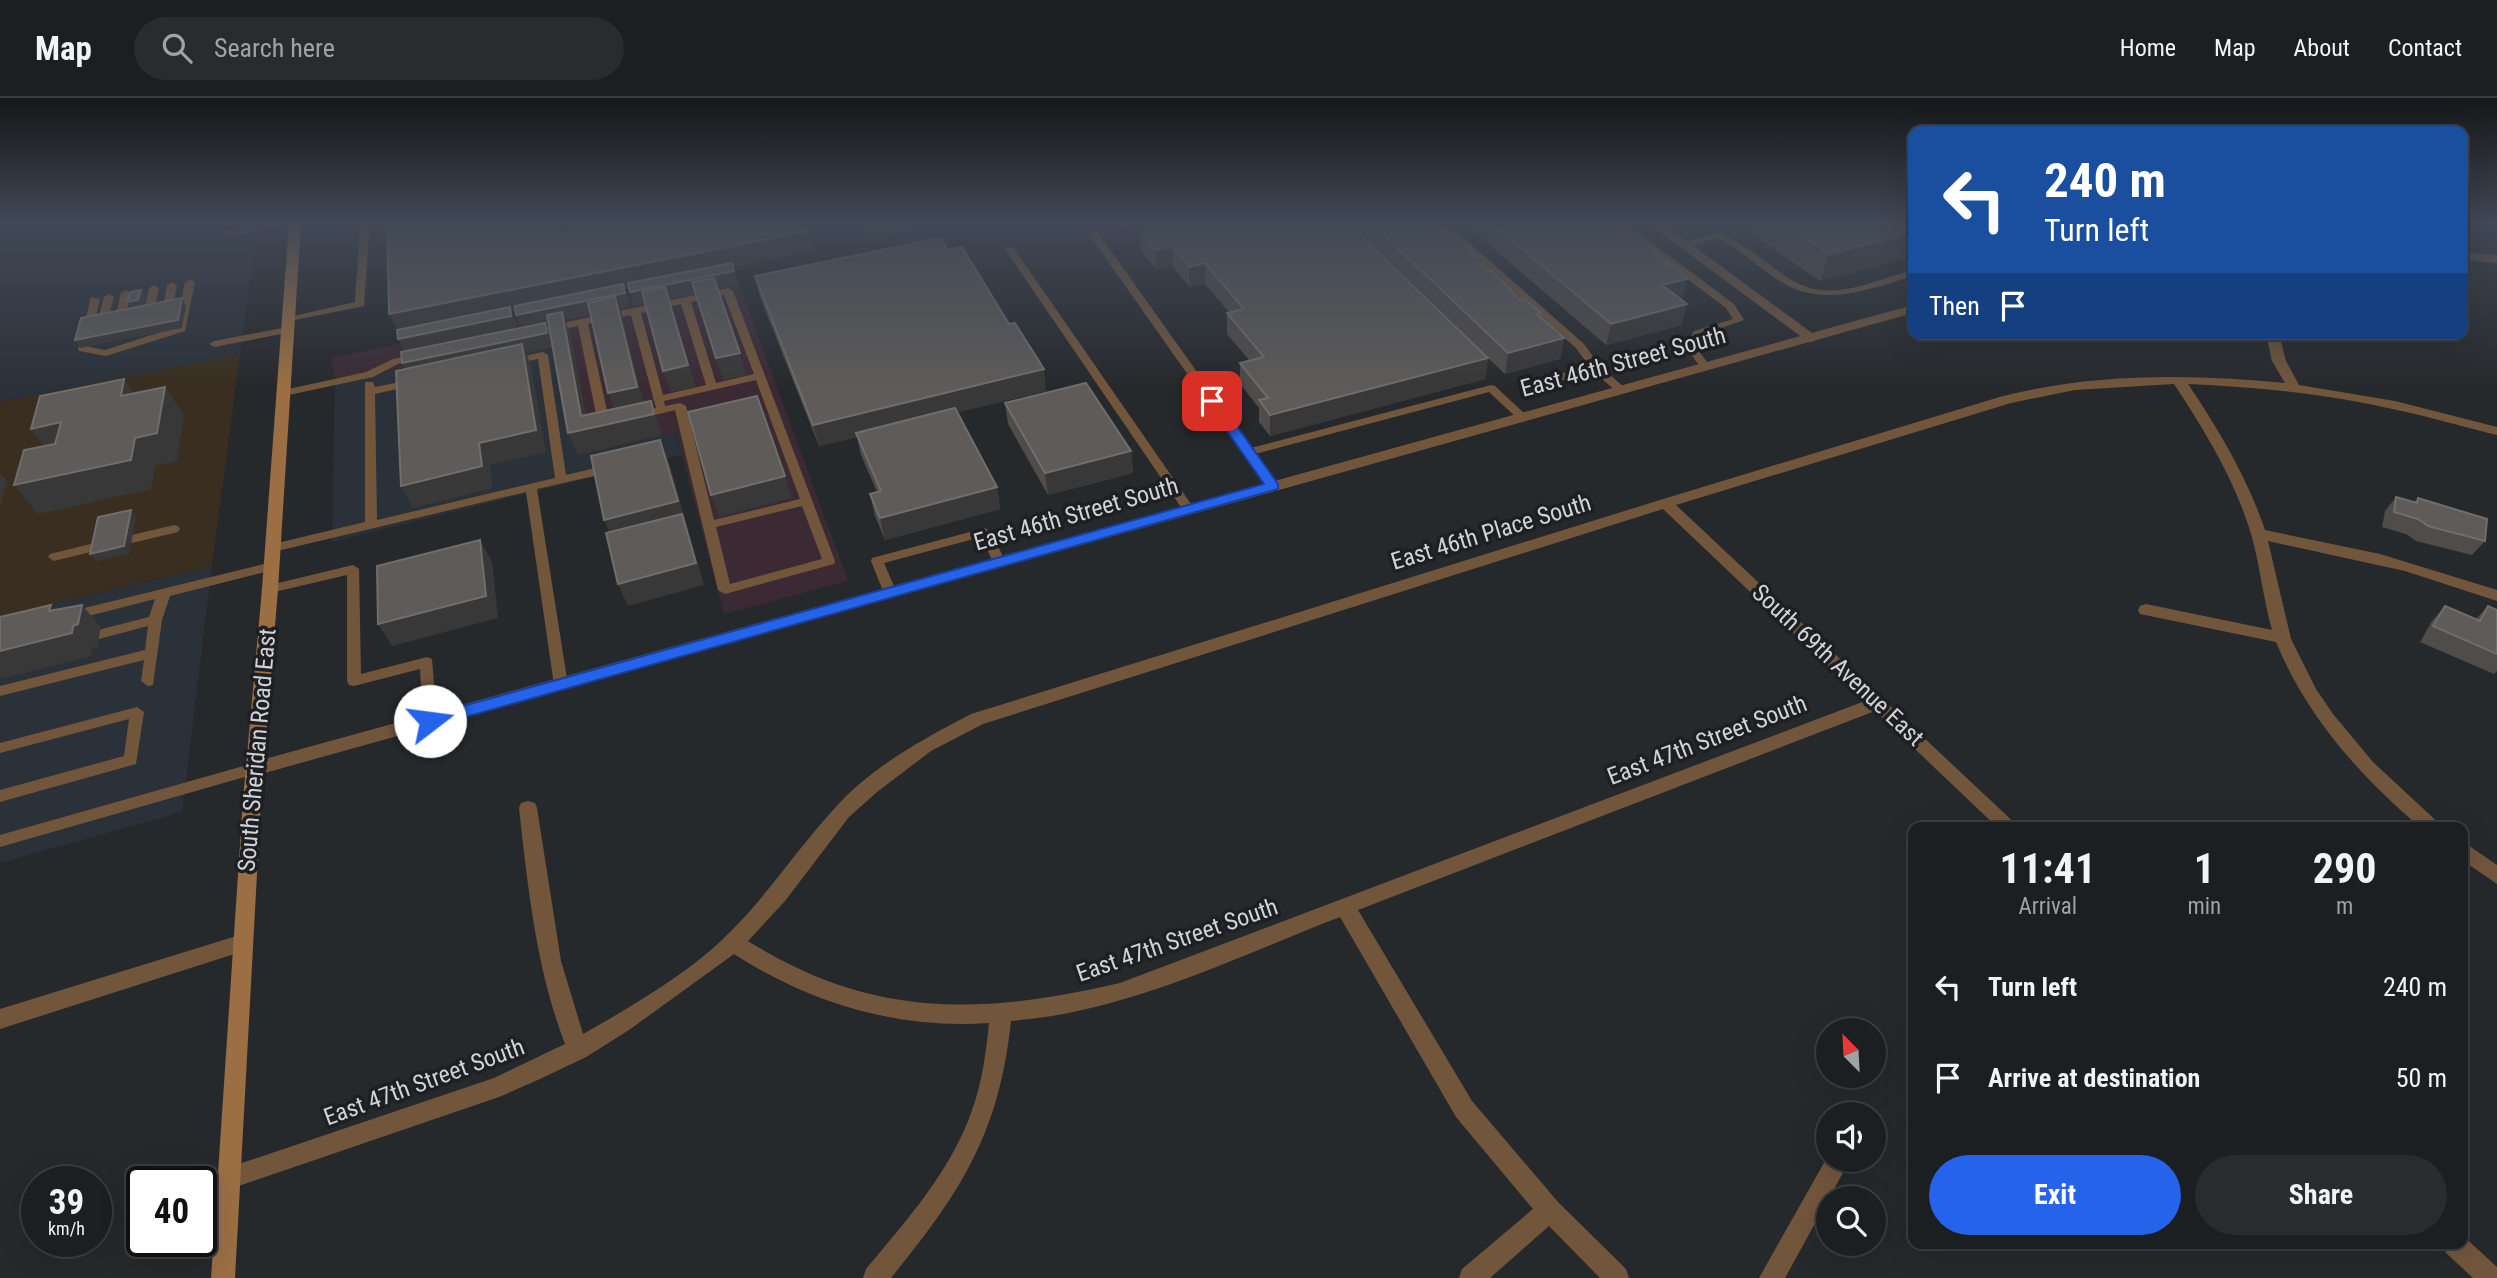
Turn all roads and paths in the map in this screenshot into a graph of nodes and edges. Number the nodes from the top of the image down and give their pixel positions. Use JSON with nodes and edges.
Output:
{"nodes":[{"id":1,"x":291,"y":278,"type":"edge"},
{"id":2,"x":361,"y":278,"type":"edge"},
{"id":3,"x":1030,"y":278,"type":"edge"},
{"id":4,"x":1125,"y":278,"type":"edge"},
{"id":5,"x":1503,"y":278,"type":"edge"},
{"id":6,"x":1693,"y":278,"type":"edge"},
{"id":7,"x":1730,"y":278,"type":"edge"},
{"id":8,"x":1784,"y":278,"type":"edge"},
{"id":9,"x":1893,"y":278,"type":"edge"},
{"id":10,"x":190,"y":282,"type":"dead end"},
{"id":11,"x":172,"y":285,"type":"dead end"},
{"id":12,"x":153,"y":288,"type":"dead end"},
{"id":13,"x":126,"y":293,"type":"dead end"},
{"id":14,"x":109,"y":297,"type":"dead end"},
{"id":15,"x":95,"y":299,"type":"dead end"},
{"id":16,"x":685,"y":300,"type":"junction"},
{"id":17,"x":1908,"y":310,"type":"edge"},
{"id":18,"x":635,"y":311,"type":"junction"},
{"id":19,"x":582,"y":322,"type":"junction"},
{"id":20,"x":288,"y":325,"type":"junction"},
{"id":21,"x":542,"y":330,"type":"edge"},
{"id":22,"x":1812,"y":338,"type":"junction"},
{"id":23,"x":2274,"y":340,"type":"edge"},
{"id":24,"x":214,"y":344,"type":"dead end"},
{"id":25,"x":434,"y":353,"type":"edge"},
{"id":26,"x":105,"y":359,"type":"junction"},
{"id":27,"x":503,"y":363,"type":"edge"},
{"id":28,"x":1705,"y":366,"type":"junction"},
{"id":29,"x":1596,"y":368,"type":"junction"},
{"id":30,"x":369,"y":375,"type":"junction"},
{"id":31,"x":760,"y":376,"type":"junction"},
{"id":32,"x":2178,"y":380,"type":"junction"},
{"id":33,"x":423,"y":381,"type":"edge"},
{"id":34,"x":1530,"y":386,"type":"dead end"},
{"id":35,"x":712,"y":387,"type":"junction"},
{"id":36,"x":2295,"y":389,"type":"junction"},
{"id":37,"x":1620,"y":390,"type":"junction"},
{"id":38,"x":369,"y":392,"type":"junction"},
{"id":39,"x":284,"y":393,"type":"junction"},
{"id":40,"x":660,"y":405,"type":"junction"},
{"id":41,"x":1522,"y":417,"type":"junction"},
{"id":42,"x":2497,"y":431,"type":"edge"},
{"id":43,"x":1248,"y":452,"type":"junction"},
{"id":44,"x":622,"y":465,"type":"edge"},
{"id":45,"x":561,"y":480,"type":"junction"},
{"id":46,"x":1273,"y":486,"type":"junction"},
{"id":47,"x":531,"y":487,"type":"junction"},
{"id":48,"x":806,"y":501,"type":"junction"},
{"id":49,"x":1665,"y":503,"type":"junction"},
{"id":50,"x":1189,"y":510,"type":"junction"},
{"id":51,"x":371,"y":525,"type":"junction"},
{"id":52,"x":709,"y":525,"type":"junction"},
{"id":53,"x":174,"y":529,"type":"dead end"},
{"id":54,"x":2259,"y":534,"type":"junction"},
{"id":55,"x":132,"y":539,"type":"dead end"},
{"id":56,"x":99,"y":546,"type":"edge"},
{"id":57,"x":273,"y":548,"type":"junction"},
{"id":58,"x":54,"y":557,"type":"dead end"},
{"id":59,"x":1000,"y":563,"type":"junction"},
{"id":60,"x":272,"y":566,"type":"junction"},
{"id":61,"x":270,"y":589,"type":"junction"},
{"id":62,"x":164,"y":593,"type":"junction"},
{"id":63,"x":890,"y":593,"type":"junction"},
{"id":64,"x":2497,"y":596,"type":"edge"},
{"id":65,"x":2146,"y":610,"type":"dead end"},
{"id":66,"x":50,"y":620,"type":"edge"},
{"id":67,"x":155,"y":620,"type":"junction"},
{"id":68,"x":99,"y":634,"type":"dead end"},
{"id":69,"x":2283,"y":638,"type":"junction"},
{"id":70,"x":151,"y":653,"type":"junction"},
{"id":71,"x":148,"y":681,"type":"dead end"},
{"id":72,"x":561,"y":685,"type":"junction"},
{"id":73,"x":0,"y":691,"type":"edge"},
{"id":74,"x":1878,"y":703,"type":"junction"},
{"id":75,"x":430,"y":721,"type":"junction"},
{"id":76,"x":0,"y":748,"type":"edge"},
{"id":77,"x":254,"y":769,"type":"junction"},
{"id":78,"x":0,"y":796,"type":"edge"},
{"id":79,"x":528,"y":808,"type":"dead end"},
{"id":80,"x":2005,"y":822,"type":"edge"},
{"id":81,"x":2428,"y":822,"type":"edge"},
{"id":82,"x":0,"y":841,"type":"edge"},
{"id":83,"x":2468,"y":854,"type":"edge"},
{"id":84,"x":2497,"y":876,"type":"edge"},
{"id":85,"x":1345,"y":907,"type":"junction"},
{"id":86,"x":243,"y":943,"type":"junction"},
{"id":87,"x":733,"y":943,"type":"junction"},
{"id":88,"x":1001,"y":1014,"type":"junction"},
{"id":89,"x":0,"y":1019,"type":"edge"},
{"id":90,"x":578,"y":1050,"type":"junction"},
{"id":91,"x":1831,"y":1172,"type":"edge"},
{"id":92,"x":230,"y":1178,"type":"junction"},
{"id":93,"x":1550,"y":1210,"type":"junction"},
{"id":94,"x":2460,"y":1249,"type":"edge"},
{"id":95,"x":223,"y":1278,"type":"edge"},
{"id":96,"x":875,"y":1278,"type":"edge"},
{"id":97,"x":1471,"y":1278,"type":"edge"},
{"id":98,"x":1618,"y":1278,"type":"edge"},
{"id":99,"x":1771,"y":1278,"type":"edge"},
{"id":100,"x":2491,"y":1278,"type":"edge"}],
"edges":[{"from":1,"to":20,"type":"main road","name":"South Sheridan Road East"},
{"from":2,"to":20,"type":"lane"},
{"from":3,"to":50,"type":"lane"},
{"from":4,"to":43,"type":"lane"},
{"from":5,"to":29,"type":"lane"},
{"from":6,"to":28,"type":"lane"},
{"from":7,"to":22,"type":"street"},
{"from":8,"to":9,"type":"lane"},
{"from":10,"to":26,"type":"lane"},
{"from":11,"to":26,"type":"lane"},
{"from":12,"to":26,"type":"lane"},
{"from":13,"to":26,"type":"lane"},
{"from":14,"to":26,"type":"lane"},
{"from":15,"to":26,"type":"lane"},
{"from":16,"to":18,"type":"lane"},
{"from":16,"to":31,"type":"lane"},
{"from":16,"to":35,"type":"lane"},
{"from":17,"to":22,"type":"street","name":"East 46th Street South"},
{"from":18,"to":19,"type":"lane"},
{"from":18,"to":40,"type":"lane"},
{"from":19,"to":21,"type":"lane"},
{"from":19,"to":40,"type":"lane"},
{"from":20,"to":24,"type":"lane"},
{"from":20,"to":39,"type":"main road","name":"South Sheridan Road East"},
{"from":22,"to":28,"type":"street","name":"East 46th Street South"},
{"from":23,"to":36,"type":"street"},
{"from":25,"to":30,"type":"lane"},
{"from":27,"to":45,"type":"lane"},
{"from":28,"to":37,"type":"street","name":"East 46th Street South"},
{"from":29,"to":34,"type":"lane"},
{"from":29,"to":37,"type":"lane"},
{"from":30,"to":38,"type":"lane"},
{"from":30,"to":39,"type":"lane"},
{"from":31,"to":35,"type":"lane"},
{"from":31,"to":48,"type":"lane"},
{"from":32,"to":36,"type":"street","name":"East 46th Place South"},
{"from":32,"to":49,"type":"street","name":"East 46th Place South"},
{"from":32,"to":54,"type":"street"},
{"from":33,"to":38,"type":"lane"},
{"from":35,"to":40,"type":"lane"},
{"from":36,"to":42,"type":"street","name":"East 46th Place South"},
{"from":37,"to":41,"type":"street","name":"East 46th Street South"},
{"from":38,"to":51,"type":"lane"},
{"from":39,"to":57,"type":"main road","name":"South Sheridan Road East"},
{"from":40,"to":52,"type":"lane"},
{"from":41,"to":43,"type":"lane"},
{"from":41,"to":46,"type":"street","name":"East 46th Street South"},
{"from":43,"to":46,"type":"lane"},
{"from":44,"to":45,"type":"lane"},
{"from":45,"to":47,"type":"lane"},
{"from":46,"to":50,"type":"street","name":"East 46th Street South"},
{"from":47,"to":51,"type":"lane"},
{"from":47,"to":72,"type":"lane"},
{"from":48,"to":52,"type":"lane"},
{"from":48,"to":52,"type":"lane"},
{"from":49,"to":74,"type":"street","name":"South 69th Avenue East"},
{"from":49,"to":87,"type":"street","name":"East 46th Place South"},
{"from":50,"to":59,"type":"street","name":"East 46th Street South"},
{"from":51,"to":57,"type":"lane"},
{"from":53,"to":55,"type":"lane"},
{"from":54,"to":64,"type":"street"},
{"from":54,"to":69,"type":"street"},
{"from":56,"to":58,"type":"lane"},
{"from":57,"to":60,"type":"main road","name":"South Sheridan Road East"},
{"from":59,"to":63,"type":"street","name":"East 46th Street South"},
{"from":59,"to":63,"type":"lane"},
{"from":60,"to":61,"type":"main road","name":"South Sheridan Road East"},
{"from":60,"to":62,"type":"lane"},
{"from":61,"to":75,"type":"lane"},
{"from":61,"to":77,"type":"main road","name":"South Sheridan Road East"},
{"from":62,"to":66,"type":"lane"},
{"from":62,"to":67,"type":"lane"},
{"from":63,"to":72,"type":"street","name":"East 46th Street South"},
{"from":65,"to":69,"type":"street"},
{"from":67,"to":68,"type":"lane"},
{"from":67,"to":70,"type":"lane"},
{"from":69,"to":81,"type":"street"},
{"from":70,"to":71,"type":"lane"},
{"from":70,"to":73,"type":"lane"},
{"from":72,"to":75,"type":"street","name":"East 46th Street South"},
{"from":74,"to":80,"type":"street","name":"South 69th Avenue East"},
{"from":74,"to":85,"type":"street","name":"East 47th Street South"},
{"from":75,"to":77,"type":"street","name":"East 46th Street South"},
{"from":76,"to":78,"type":"lane"},
{"from":77,"to":82,"type":"lane"},
{"from":77,"to":86,"type":"main road","name":"South Sheridan Road East"},
{"from":79,"to":90,"type":"street"},
{"from":83,"to":84,"type":"street"},
{"from":85,"to":88,"type":"street","name":"East 47th Street South"},
{"from":85,"to":93,"type":"street"},
{"from":86,"to":89,"type":"street"},
{"from":86,"to":92,"type":"main road","name":"South Sheridan Road East"},
{"from":87,"to":88,"type":"street","name":"East 47th Street South"},
{"from":87,"to":90,"type":"street","name":"East 47th Street South"},
{"from":88,"to":96,"type":"street"},
{"from":90,"to":92,"type":"street","name":"East 47th Street South"},
{"from":91,"to":99,"type":"street"},
{"from":92,"to":95,"type":"main road","name":"South Sheridan Road East"},
{"from":93,"to":97,"type":"street"},
{"from":93,"to":98,"type":"street"},
{"from":94,"to":100,"type":"street"}]}
